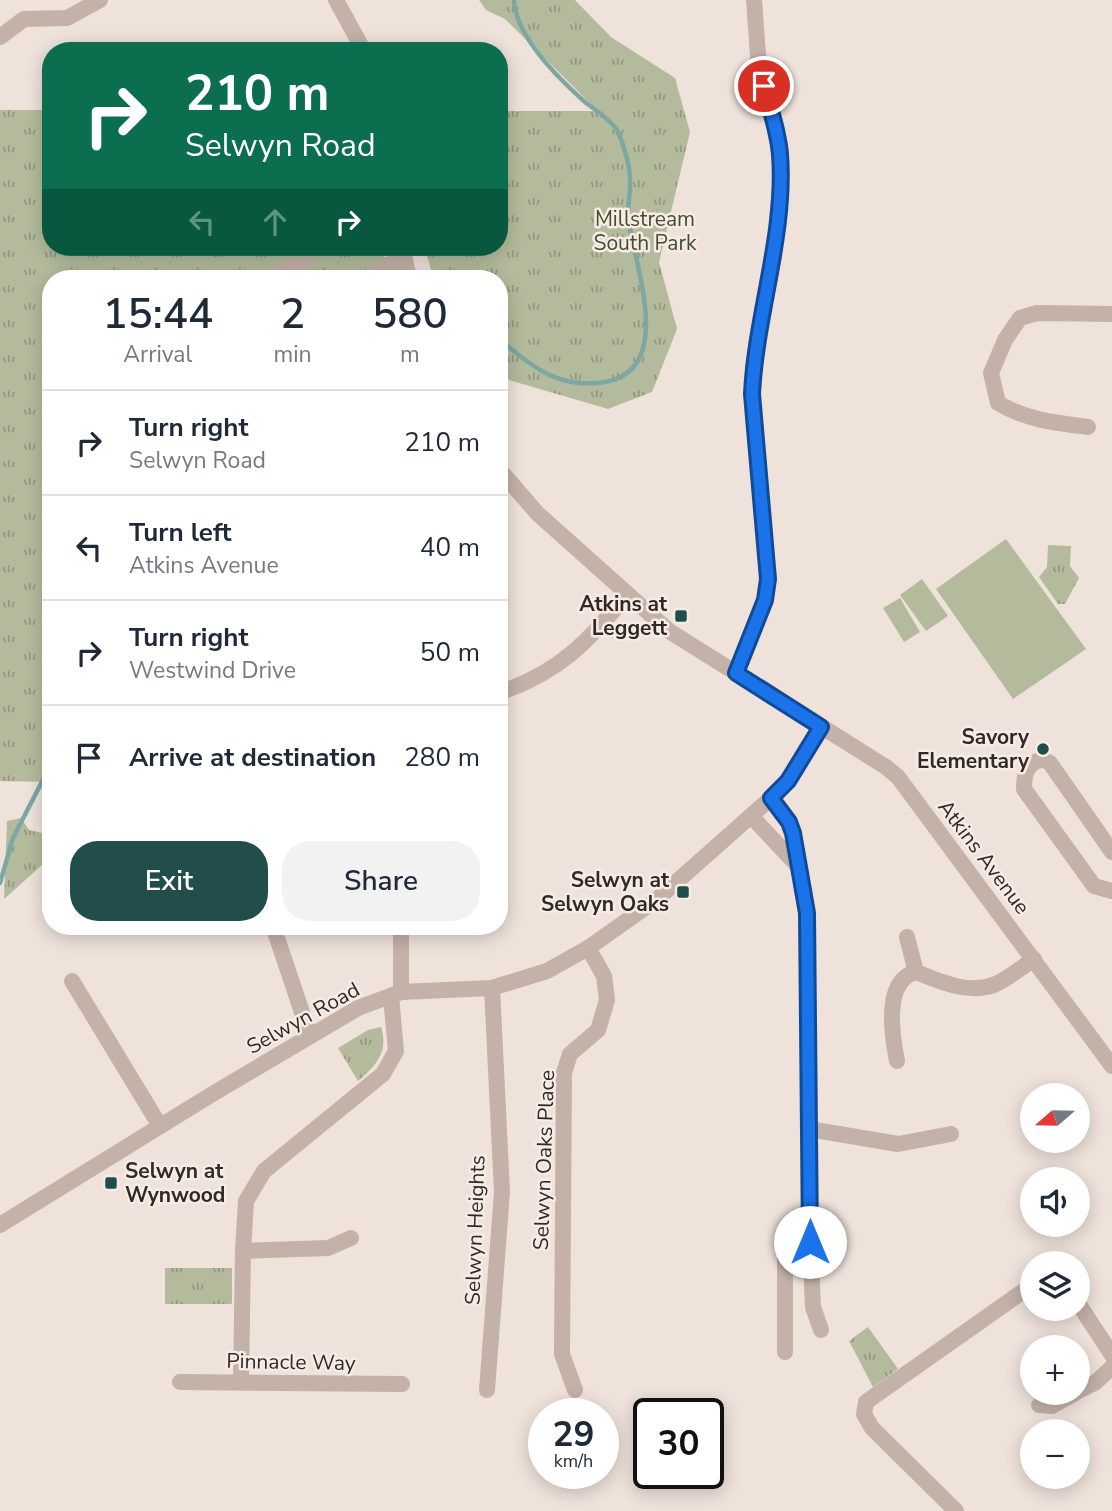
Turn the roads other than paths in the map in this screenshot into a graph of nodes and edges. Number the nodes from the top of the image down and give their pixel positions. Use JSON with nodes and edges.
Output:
{"nodes":[{"id":1,"x":100,"y":0,"type":"edge"},
{"id":2,"x":337,"y":0,"type":"edge"},
{"id":3,"x":754,"y":0,"type":"edge"},
{"id":4,"x":0,"y":37,"type":"edge"},
{"id":5,"x":359,"y":42,"type":"edge"},
{"id":6,"x":308,"y":256,"type":"edge"},
{"id":7,"x":399,"y":256,"type":"edge"},
{"id":8,"x":287,"y":270,"type":"edge"},
{"id":9,"x":377,"y":270,"type":"edge"},
{"id":10,"x":1112,"y":314,"type":"edge"},
{"id":11,"x":1088,"y":427,"type":"dead end"},
{"id":12,"x":508,"y":479,"type":"edge"},
{"id":13,"x":627,"y":595,"type":"junction"},
{"id":14,"x":736,"y":673,"type":"junction"},
{"id":15,"x":508,"y":690,"type":"edge"},
{"id":16,"x":821,"y":727,"type":"junction"},
{"id":17,"x":771,"y":798,"type":"junction"},
{"id":18,"x":751,"y":816,"type":"junction"},
{"id":19,"x":1112,"y":852,"type":"edge"},
{"id":20,"x":797,"y":865,"type":"junction"},
{"id":21,"x":1112,"y":891,"type":"edge"},
{"id":22,"x":276,"y":935,"type":"edge"},
{"id":23,"x":400,"y":935,"type":"edge"},
{"id":24,"x":907,"y":937,"type":"dead end"},
{"id":25,"x":588,"y":948,"type":"junction"},
{"id":26,"x":1034,"y":959,"type":"junction"},
{"id":27,"x":916,"y":972,"type":"junction"},
{"id":28,"x":72,"y":981,"type":"dead end"},
{"id":29,"x":492,"y":988,"type":"junction"},
{"id":30,"x":396,"y":994,"type":"junction"},
{"id":31,"x":310,"y":1036,"type":"junction"},
{"id":32,"x":897,"y":1061,"type":"dead end"},
{"id":33,"x":1112,"y":1066,"type":"edge"},
{"id":34,"x":160,"y":1126,"type":"junction"},
{"id":35,"x":809,"y":1129,"type":"junction"},
{"id":36,"x":951,"y":1134,"type":"dead end"},
{"id":37,"x":0,"y":1225,"type":"edge"},
{"id":38,"x":351,"y":1237,"type":"dead end"},
{"id":39,"x":810,"y":1242,"type":"junction"},
{"id":40,"x":243,"y":1251,"type":"junction"},
{"id":41,"x":1020,"y":1293,"type":"edge"},
{"id":42,"x":1090,"y":1321,"type":"edge"},
{"id":43,"x":821,"y":1330,"type":"dead end"},
{"id":44,"x":785,"y":1352,"type":"dead end"},
{"id":45,"x":1112,"y":1355,"type":"edge"},
{"id":46,"x":1112,"y":1367,"type":"edge"},
{"id":47,"x":180,"y":1381,"type":"dead end"},
{"id":48,"x":242,"y":1382,"type":"junction"},
{"id":49,"x":402,"y":1384,"type":"dead end"},
{"id":50,"x":1090,"y":1385,"type":"edge"},
{"id":51,"x":487,"y":1390,"type":"dead end"},
{"id":52,"x":575,"y":1390,"type":"dead end"},
{"id":53,"x":1039,"y":1405,"type":"dead end"},
{"id":54,"x":1054,"y":1405,"type":"edge"},
{"id":55,"x":956,"y":1511,"type":"edge"}],
"edges":[{"from":1,"to":4,"type":"street"},
{"from":2,"to":5,"type":"street"},
{"from":3,"to":14,"type":"street"},
{"from":6,"to":8,"type":"street"},
{"from":7,"to":9,"type":"street"},
{"from":10,"to":11,"type":"street"},
{"from":12,"to":13,"type":"street","name":"Atkins Avenue"},
{"from":13,"to":14,"type":"street","name":"Atkins Avenue"},
{"from":13,"to":15,"type":"street"},
{"from":14,"to":16,"type":"street","name":"Atkins Avenue"},
{"from":16,"to":17,"type":"street","name":"Selwyn Road"},
{"from":16,"to":26,"type":"street","name":"Atkins Avenue"},
{"from":17,"to":18,"type":"street","name":"Selwyn Road"},
{"from":17,"to":20,"type":"street"},
{"from":18,"to":20,"type":"street"},
{"from":18,"to":25,"type":"street","name":"Selwyn Road"},
{"from":19,"to":21,"type":"street"},
{"from":20,"to":35,"type":"street"},
{"from":22,"to":31,"type":"street"},
{"from":23,"to":30,"type":"street"},
{"from":24,"to":27,"type":"street"},
{"from":25,"to":29,"type":"street","name":"Selwyn Road"},
{"from":25,"to":52,"type":"street","name":"Selwyn Oaks Place"},
{"from":26,"to":27,"type":"street"},
{"from":26,"to":33,"type":"street","name":"Atkins Avenue"},
{"from":27,"to":32,"type":"street"},
{"from":28,"to":34,"type":"street"},
{"from":29,"to":30,"type":"street","name":"Selwyn Road"},
{"from":29,"to":51,"type":"street","name":"Selwyn Heights"},
{"from":30,"to":31,"type":"street","name":"Selwyn Road"},
{"from":30,"to":40,"type":"street"},
{"from":31,"to":34,"type":"street","name":"Selwyn Road"},
{"from":34,"to":37,"type":"street","name":"Selwyn Road"},
{"from":35,"to":36,"type":"street"},
{"from":35,"to":39,"type":"street"},
{"from":38,"to":40,"type":"street"},
{"from":39,"to":43,"type":"street"},
{"from":39,"to":44,"type":"street"},
{"from":40,"to":48,"type":"street"},
{"from":41,"to":55,"type":"street"},
{"from":42,"to":45,"type":"street"},
{"from":46,"to":50,"type":"street"},
{"from":47,"to":48,"type":"street","name":"Pinnacle Way"},
{"from":48,"to":49,"type":"street","name":"Pinnacle Way"},
{"from":53,"to":54,"type":"street"}]}
